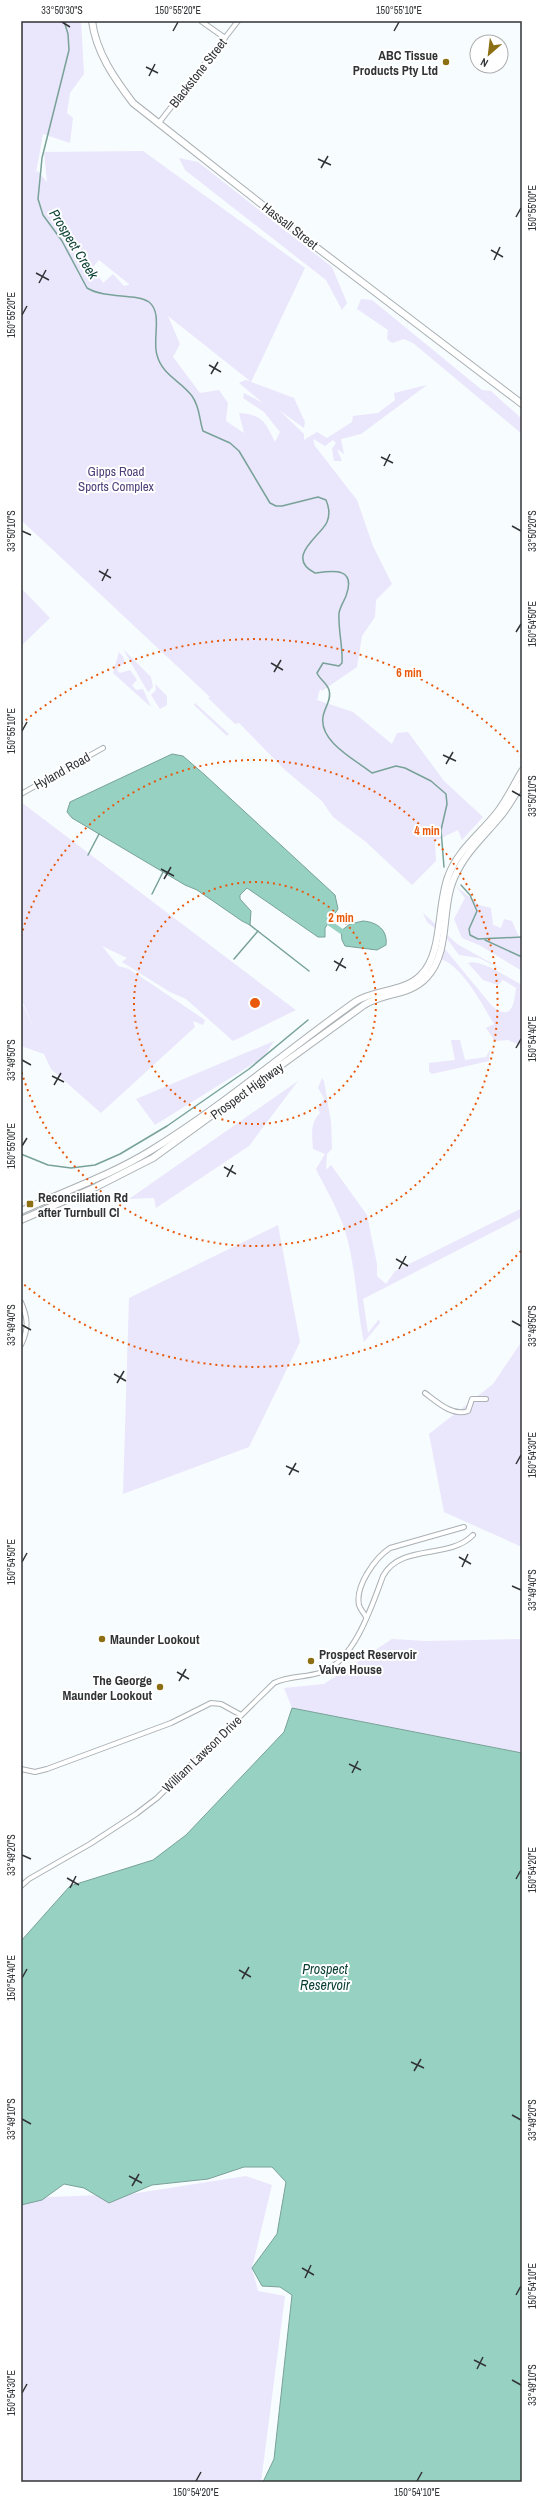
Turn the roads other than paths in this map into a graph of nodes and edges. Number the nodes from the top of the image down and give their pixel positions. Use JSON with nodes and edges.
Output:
{"nodes":[{"id":1,"x":92,"y":21,"type":"edge"},
{"id":2,"x":201,"y":21,"type":"edge"},
{"id":3,"x":238,"y":21,"type":"edge"},
{"id":4,"x":225,"y":38,"type":"junction"},
{"id":5,"x":158,"y":124,"type":"junction"},
{"id":6,"x":522,"y":404,"type":"edge"},
{"id":7,"x":103,"y":748,"type":"dead end"},
{"id":8,"x":522,"y":771,"type":"edge"},
{"id":9,"x":522,"y":783,"type":"edge"},
{"id":10,"x":21,"y":794,"type":"edge"},
{"id":11,"x":466,"y":851,"type":"junction"},
{"id":12,"x":442,"y":916,"type":"junction"},
{"id":13,"x":21,"y":1211,"type":"edge"},
{"id":14,"x":21,"y":1220,"type":"edge"},
{"id":15,"x":21,"y":1302,"type":"edge"},
{"id":16,"x":21,"y":1345,"type":"edge"},
{"id":17,"x":425,"y":1394,"type":"dead end"},
{"id":18,"x":486,"y":1399,"type":"dead end"},
{"id":19,"x":464,"y":1527,"type":"dead end"},
{"id":20,"x":473,"y":1535,"type":"dead end"},
{"id":21,"x":366,"y":1616,"type":"junction"},
{"id":22,"x":241,"y":1715,"type":"junction"},
{"id":23,"x":21,"y":1769,"type":"edge"},
{"id":24,"x":21,"y":1886,"type":"edge"}],
"edges":[{"from":1,"to":5,"type":"main road","name":"Hassall Street"},
{"from":2,"to":4,"type":"street"},
{"from":3,"to":4,"type":"street","name":"Blackstone Street"},
{"from":4,"to":5,"type":"street","name":"Blackstone Street"},
{"from":5,"to":6,"type":"main road","name":"Hassall Street"},
{"from":7,"to":10,"type":"street","name":"Hyland Road"},
{"from":8,"to":11,"type":"main road"},
{"from":9,"to":11,"type":"main road"},
{"from":11,"to":12,"type":"main road"},
{"from":12,"to":13,"type":"main road","name":"Prospect Highway"},
{"from":12,"to":14,"type":"main road","name":"Prospect Highway"},
{"from":15,"to":16,"type":"street"},
{"from":17,"to":18,"type":"street"},
{"from":19,"to":21,"type":"street"},
{"from":20,"to":21,"type":"street","name":"William Lawson Drive"},
{"from":21,"to":22,"type":"street","name":"William Lawson Drive"},
{"from":22,"to":23,"type":"street"},
{"from":22,"to":24,"type":"street","name":"William Lawson Drive"}]}
